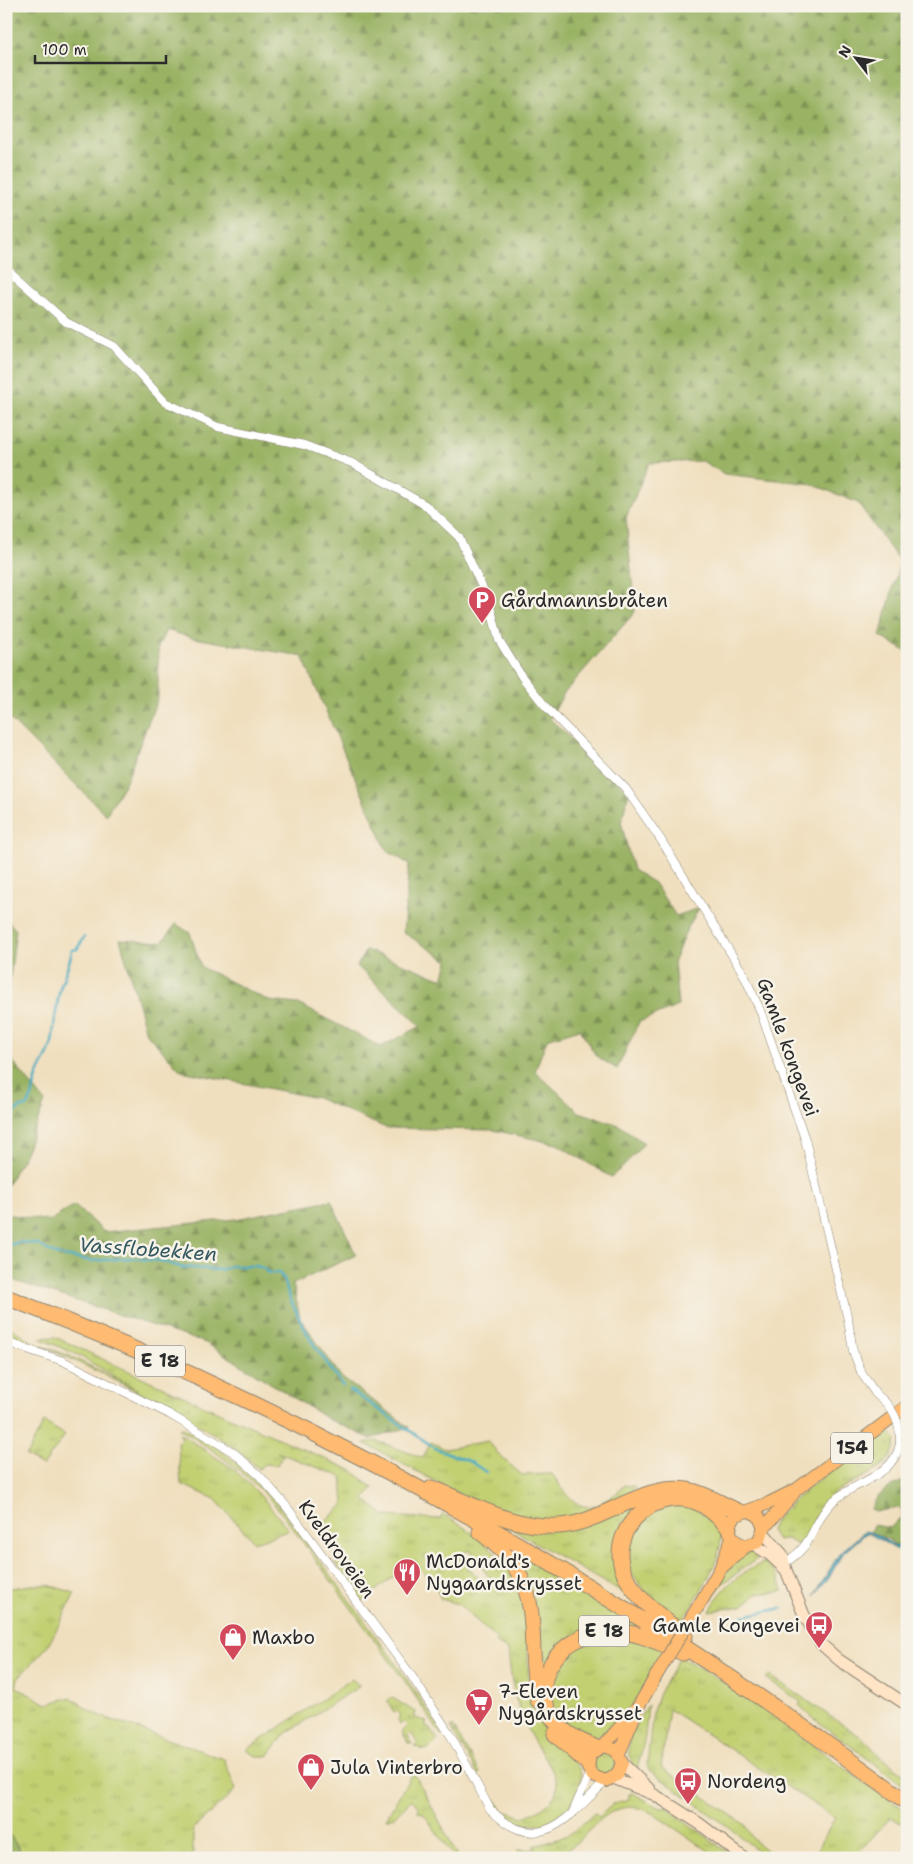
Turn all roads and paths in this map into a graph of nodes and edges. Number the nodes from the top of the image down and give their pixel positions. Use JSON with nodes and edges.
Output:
{"nodes":[{"id":1,"x":6,"y":268,"type":"edge"},
{"id":2,"x":6,"y":1291,"type":"edge"},
{"id":3,"x":6,"y":1297,"type":"edge"},
{"id":4,"x":6,"y":1342,"type":"edge"},
{"id":5,"x":907,"y":1406,"type":"edge"},
{"id":6,"x":416,"y":1481,"type":"junction"},
{"id":7,"x":797,"y":1489,"type":"junction"},
{"id":8,"x":435,"y":1498,"type":"junction"},
{"id":9,"x":744,"y":1512,"type":"junction"},
{"id":10,"x":764,"y":1530,"type":"junction"},
{"id":11,"x":730,"y":1533,"type":"junction"},
{"id":12,"x":749,"y":1545,"type":"junction"},
{"id":13,"x":784,"y":1566,"type":"junction"},
{"id":14,"x":720,"y":1569,"type":"junction"},
{"id":15,"x":704,"y":1651,"type":"junction"},
{"id":16,"x":764,"y":1700,"type":"junction"},
{"id":17,"x":907,"y":1705,"type":"edge"},
{"id":18,"x":638,"y":1707,"type":"junction"},
{"id":19,"x":600,"y":1747,"type":"junction"},
{"id":20,"x":621,"y":1758,"type":"junction"},
{"id":21,"x":588,"y":1767,"type":"junction"},
{"id":22,"x":610,"y":1779,"type":"junction"},
{"id":23,"x":907,"y":1793,"type":"edge"},
{"id":24,"x":655,"y":1794,"type":"junction"},
{"id":25,"x":907,"y":1802,"type":"edge"},
{"id":26,"x":572,"y":1815,"type":"junction"},
{"id":27,"x":744,"y":1858,"type":"edge"}],
"edges":[{"from":1,"to":13,"type":"street","name":"Gamle kongevei","bridge":true},
{"from":2,"to":6,"type":"highway","number":"E 18"},
{"from":3,"to":8,"type":"highway","number":"E 18"},
{"from":4,"to":26,"type":"street","name":"Kveldroveien"},
{"from":5,"to":7,"type":"main road","number":"154"},
{"from":6,"to":9,"type":"highway","number":"E 18"},
{"from":6,"to":15,"type":"highway","number":"E 18"},
{"from":7,"to":9,"type":"main road","number":"154"},
{"from":7,"to":10,"type":"main road","number":"154"},
{"from":8,"to":16,"type":"highway","number":"E 18"},
{"from":8,"to":21,"type":"highway","number":"E 18"},
{"from":9,"to":10,"type":"main road"},
{"from":9,"to":11,"type":"main road","number":"154"},
{"from":10,"to":12,"type":"main road","number":"154"},
{"from":10,"to":13,"type":"street"},
{"from":11,"to":12,"type":"main road"},
{"from":11,"to":14,"type":"main road","number":"154"},
{"from":11,"to":15,"type":"highway","number":"E 18"},
{"from":12,"to":13,"type":"street"},
{"from":12,"to":14,"type":"main road","number":"154"},
{"from":13,"to":17,"type":"street"},
{"from":14,"to":18,"type":"main road","number":"154","bridge":true},
{"from":15,"to":23,"type":"highway","number":"E 18"},
{"from":16,"to":19,"type":"highway","number":"E 18"},
{"from":16,"to":25,"type":"highway","number":"E 18"},
{"from":18,"to":19,"type":"main road","number":"154"},
{"from":18,"to":20,"type":"main road","number":"154"},
{"from":19,"to":20,"type":"main road"},
{"from":19,"to":21,"type":"main road","number":"154"},
{"from":20,"to":22,"type":"main road","number":"154"},
{"from":20,"to":24,"type":"street"},
{"from":21,"to":22,"type":"main road"},
{"from":21,"to":26,"type":"street"},
{"from":22,"to":24,"type":"street"},
{"from":22,"to":26,"type":"street","name":"Kveldroveien"},
{"from":24,"to":27,"type":"street"}]}
